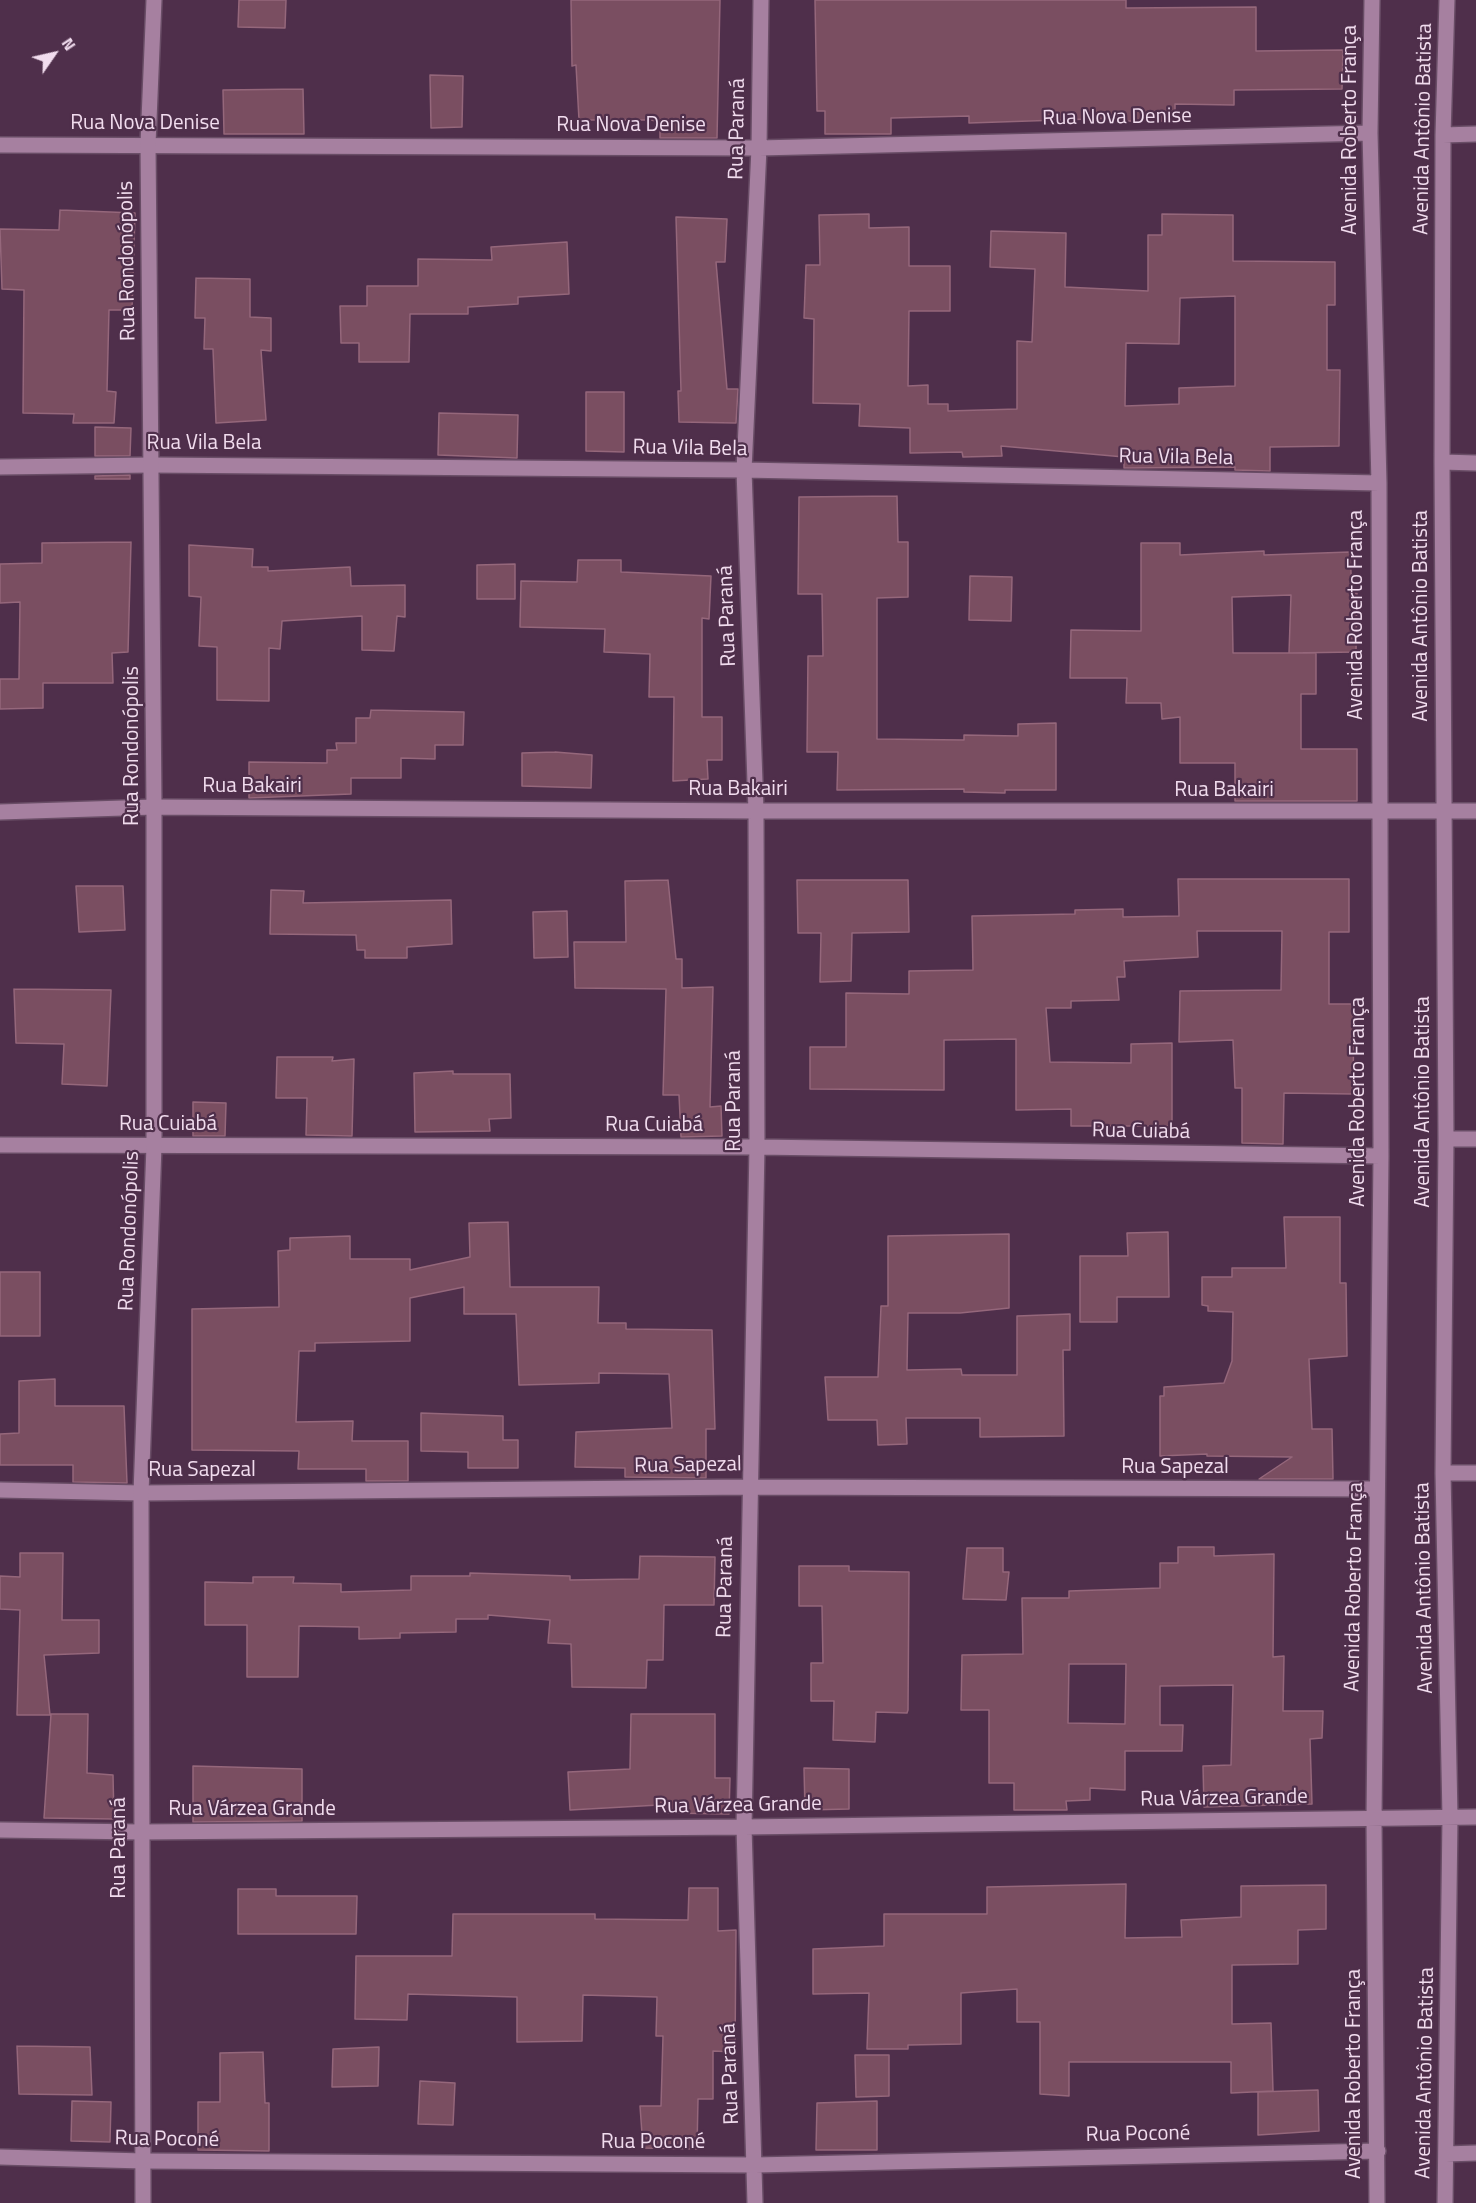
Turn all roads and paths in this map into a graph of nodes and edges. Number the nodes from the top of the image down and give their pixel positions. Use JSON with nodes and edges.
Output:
{"nodes":[{"id":1,"x":154,"y":0,"type":"edge"},
{"id":2,"x":761,"y":0,"type":"edge"},
{"id":3,"x":1372,"y":0,"type":"edge"},
{"id":4,"x":1447,"y":0,"type":"edge"},
{"id":5,"x":1371,"y":133,"type":"junction"},
{"id":6,"x":1476,"y":134,"type":"edge"},
{"id":7,"x":1443,"y":135,"type":"junction"},
{"id":8,"x":148,"y":144,"type":"junction"},
{"id":9,"x":0,"y":146,"type":"edge"},
{"id":10,"x":759,"y":148,"type":"junction"},
{"id":11,"x":1442,"y":462,"type":"junction"},
{"id":12,"x":1476,"y":463,"type":"edge"},
{"id":13,"x":151,"y":465,"type":"junction"},
{"id":14,"x":0,"y":467,"type":"edge"},
{"id":15,"x":744,"y":470,"type":"junction"},
{"id":16,"x":1379,"y":483,"type":"junction"},
{"id":17,"x":154,"y":807,"type":"junction"},
{"id":18,"x":756,"y":811,"type":"junction"},
{"id":19,"x":1444,"y":811,"type":"junction"},
{"id":20,"x":1476,"y":811,"type":"edge"},
{"id":21,"x":0,"y":812,"type":"edge"},
{"id":22,"x":1378,"y":813,"type":"junction"},
{"id":23,"x":1446,"y":1139,"type":"junction"},
{"id":24,"x":1476,"y":1139,"type":"edge"},
{"id":25,"x":0,"y":1144,"type":"edge"},
{"id":26,"x":154,"y":1146,"type":"junction"},
{"id":27,"x":757,"y":1147,"type":"junction"},
{"id":28,"x":1381,"y":1156,"type":"junction"},
{"id":29,"x":1443,"y":1473,"type":"junction"},
{"id":30,"x":1476,"y":1473,"type":"edge"},
{"id":31,"x":748,"y":1487,"type":"junction"},
{"id":32,"x":1377,"y":1489,"type":"junction"},
{"id":33,"x":0,"y":1490,"type":"edge"},
{"id":34,"x":141,"y":1492,"type":"junction"},
{"id":35,"x":1450,"y":1817,"type":"junction"},
{"id":36,"x":1476,"y":1817,"type":"edge"},
{"id":37,"x":1374,"y":1818,"type":"junction"},
{"id":38,"x":744,"y":1827,"type":"junction"},
{"id":39,"x":0,"y":1830,"type":"edge"},
{"id":40,"x":141,"y":1832,"type":"junction"},
{"id":41,"x":1378,"y":2151,"type":"junction"},
{"id":42,"x":1476,"y":2153,"type":"edge"},
{"id":43,"x":1446,"y":2154,"type":"junction"},
{"id":44,"x":0,"y":2157,"type":"edge"},
{"id":45,"x":143,"y":2161,"type":"junction"},
{"id":46,"x":755,"y":2165,"type":"junction"},
{"id":47,"x":143,"y":2203,"type":"edge"},
{"id":48,"x":755,"y":2203,"type":"edge"},
{"id":49,"x":1377,"y":2203,"type":"edge"},
{"id":50,"x":1445,"y":2203,"type":"edge"}],
"edges":[{"from":1,"to":8,"type":"street","name":"Rua Rondonópolis"},
{"from":2,"to":10,"type":"street","name":"Rua Paraná"},
{"from":3,"to":5,"type":"street","name":"Avenida Roberto França"},
{"from":4,"to":7,"type":"street","name":"Avenida Antônio Batista"},
{"from":5,"to":10,"type":"street","name":"Rua Nova Denise"},
{"from":5,"to":16,"type":"street","name":"Avenida Roberto França"},
{"from":6,"to":7,"type":"street"},
{"from":7,"to":11,"type":"street","name":"Avenida Antônio Batista"},
{"from":8,"to":9,"type":"street","name":"Rua Nova Denise"},
{"from":8,"to":10,"type":"street","name":"Rua Nova Denise"},
{"from":8,"to":13,"type":"street","name":"Rua Rondonópolis"},
{"from":10,"to":15,"type":"street","name":"Rua Paraná"},
{"from":11,"to":12,"type":"street"},
{"from":11,"to":19,"type":"street","name":"Avenida Antônio Batista"},
{"from":13,"to":14,"type":"street","name":"Rua Vila Bela"},
{"from":13,"to":15,"type":"street","name":"Rua Vila Bela"},
{"from":13,"to":17,"type":"street","name":"Rua Rondonópolis"},
{"from":15,"to":16,"type":"street","name":"Rua Vila Bela"},
{"from":15,"to":18,"type":"street","name":"Rua Paraná"},
{"from":16,"to":22,"type":"street","name":"Avenida Roberto França"},
{"from":17,"to":18,"type":"street","name":"Rua Bakairi"},
{"from":17,"to":21,"type":"street","name":"Rua Bakairi"},
{"from":17,"to":26,"type":"street","name":"Rua Rondonópolis"},
{"from":18,"to":22,"type":"street","name":"Rua Bakairi"},
{"from":18,"to":27,"type":"street","name":"Rua Paraná"},
{"from":19,"to":20,"type":"street","name":"Rua Bakairi"},
{"from":19,"to":22,"type":"street","name":"Rua Bakairi"},
{"from":19,"to":23,"type":"street","name":"Avenida Antônio Batista"},
{"from":22,"to":28,"type":"street","name":"Avenida Roberto França"},
{"from":23,"to":24,"type":"street"},
{"from":23,"to":29,"type":"street","name":"Avenida Antônio Batista"},
{"from":25,"to":26,"type":"street","name":"Rua Cuiabá"},
{"from":26,"to":27,"type":"street","name":"Rua Cuiabá"},
{"from":26,"to":34,"type":"street","name":"Rua Rondonópolis"},
{"from":27,"to":28,"type":"street","name":"Rua Cuiabá"},
{"from":27,"to":31,"type":"street","name":"Rua Paraná"},
{"from":28,"to":32,"type":"street","name":"Avenida Roberto França"},
{"from":29,"to":30,"type":"street"},
{"from":29,"to":35,"type":"street","name":"Avenida Antônio Batista"},
{"from":31,"to":32,"type":"street","name":"Rua Sapezal"},
{"from":31,"to":34,"type":"street","name":"Rua Sapezal"},
{"from":31,"to":38,"type":"street","name":"Rua Paraná"},
{"from":32,"to":37,"type":"street","name":"Avenida Roberto França"},
{"from":33,"to":34,"type":"street","name":"Rua Sapezal"},
{"from":34,"to":40,"type":"street","name":"Rua Paraná"},
{"from":35,"to":36,"type":"street","name":"Rua Várzea Grande"},
{"from":35,"to":37,"type":"street","name":"Rua Várzea Grande"},
{"from":35,"to":43,"type":"street","name":"Avenida Antônio Batista"},
{"from":37,"to":38,"type":"street","name":"Rua Várzea Grande"},
{"from":37,"to":41,"type":"street","name":"Avenida Roberto França"},
{"from":38,"to":40,"type":"street","name":"Rua Várzea Grande"},
{"from":38,"to":46,"type":"street","name":"Rua Paraná"},
{"from":39,"to":40,"type":"street","name":"Rua Várzea Grande"},
{"from":40,"to":45,"type":"street","name":"Rua Paraná"},
{"from":41,"to":46,"type":"street","name":"Rua Poconé"},
{"from":41,"to":49,"type":"street","name":"Avenida Roberto França"},
{"from":42,"to":43,"type":"street"},
{"from":43,"to":50,"type":"street","name":"Avenida Antônio Batista"},
{"from":44,"to":45,"type":"street","name":"Rua Poconé"},
{"from":45,"to":46,"type":"street","name":"Rua Poconé"},
{"from":45,"to":47,"type":"street","name":"Rua Paraná"},
{"from":46,"to":48,"type":"street","name":"Rua Paraná"}]}
